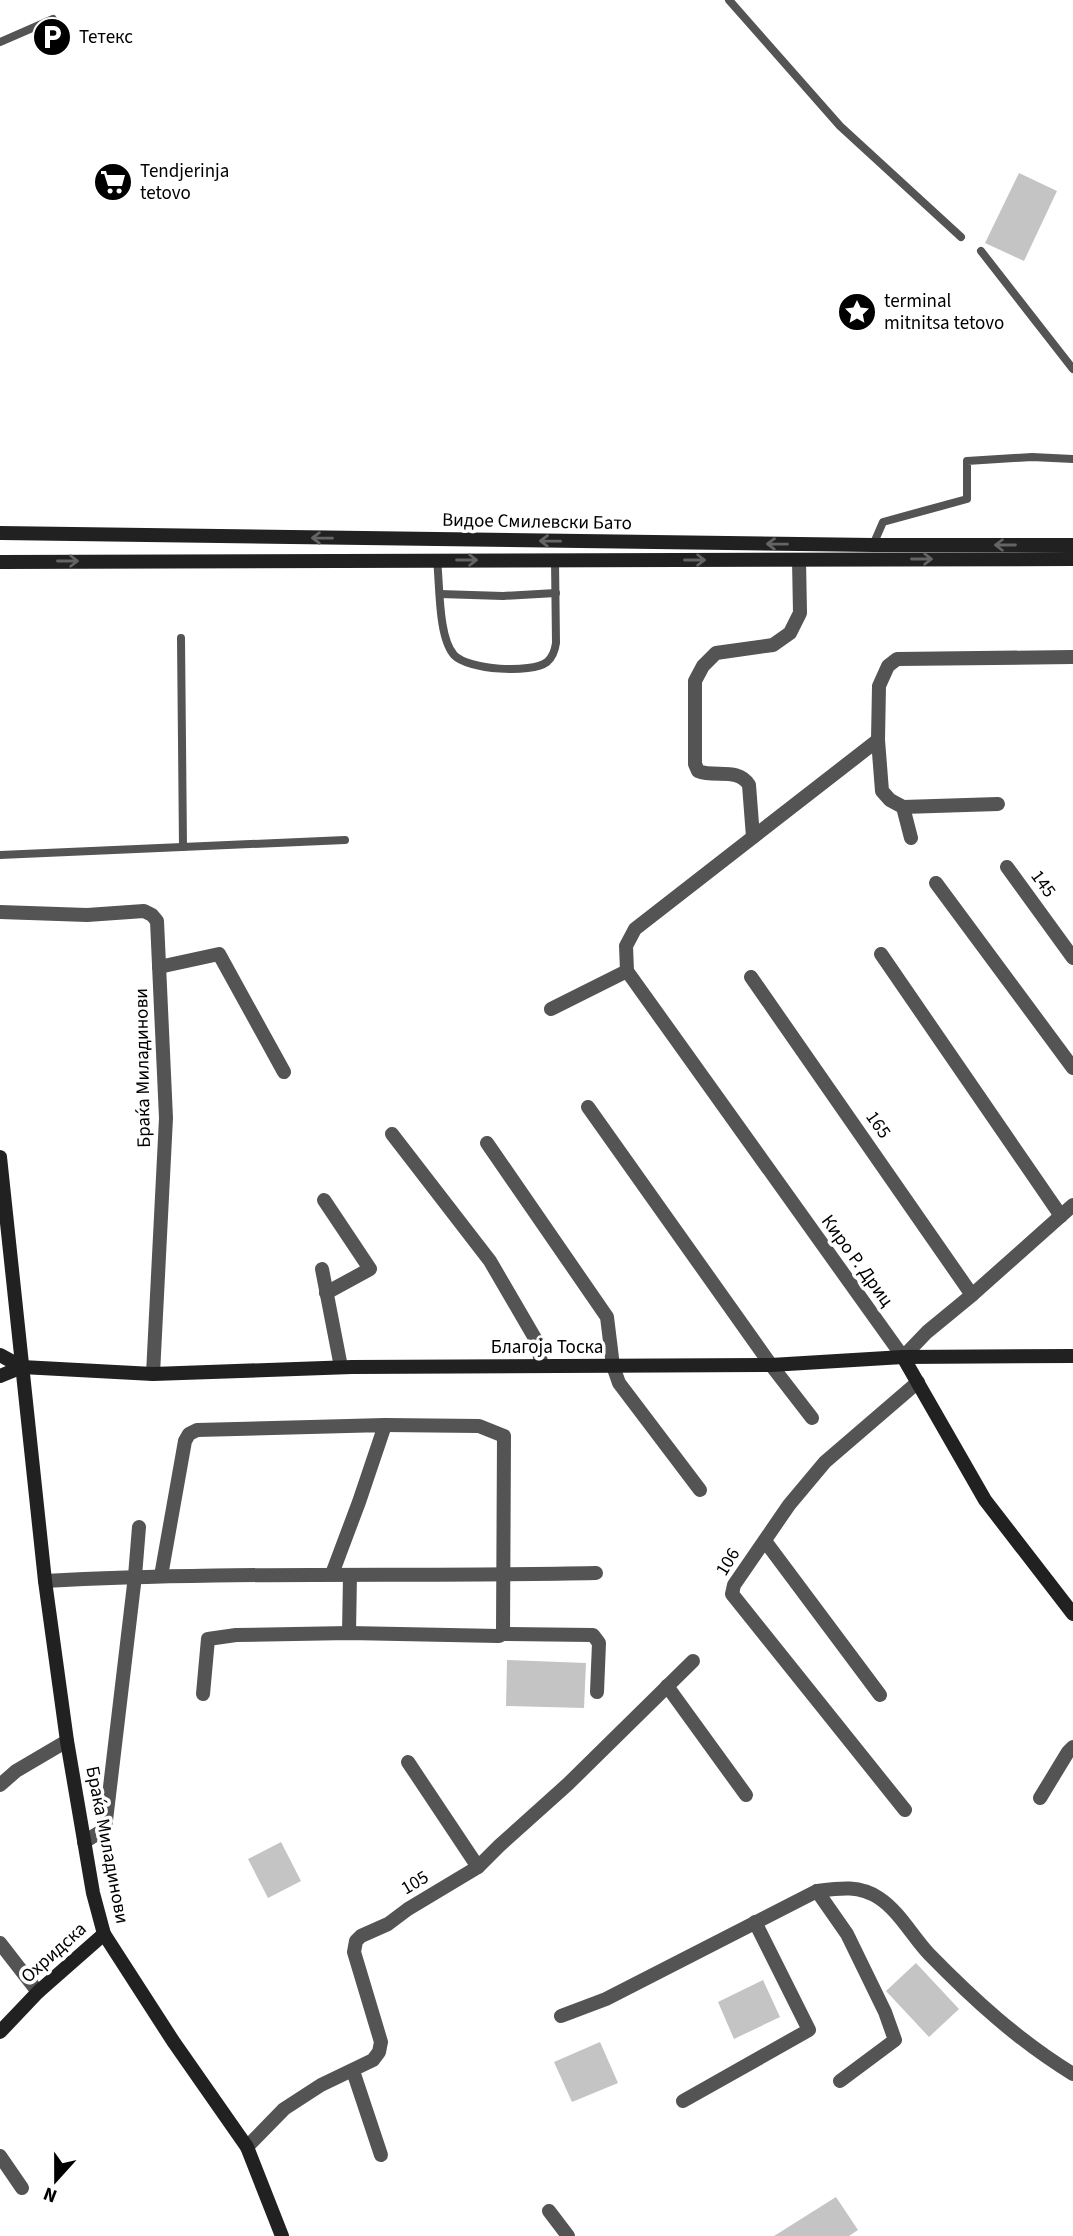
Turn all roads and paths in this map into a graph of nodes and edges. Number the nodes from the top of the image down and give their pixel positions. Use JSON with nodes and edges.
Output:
{"nodes":[{"id":1,"x":729,"y":0,"type":"edge"},
{"id":2,"x":53,"y":19,"type":"dead end"},
{"id":3,"x":0,"y":43,"type":"edge"},
{"id":4,"x":961,"y":237,"type":"dead end"},
{"id":5,"x":981,"y":251,"type":"dead end"},
{"id":6,"x":1073,"y":369,"type":"edge"},
{"id":7,"x":1073,"y":459,"type":"edge"},
{"id":8,"x":0,"y":533,"type":"edge"},
{"id":9,"x":873,"y":545,"type":"junction"},
{"id":10,"x":1073,"y":545,"type":"edge"},
{"id":11,"x":1073,"y":559,"type":"edge"},
{"id":12,"x":437,"y":560,"type":"junction"},
{"id":13,"x":555,"y":560,"type":"junction"},
{"id":14,"x":799,"y":560,"type":"junction"},
{"id":15,"x":0,"y":562,"type":"edge"},
{"id":16,"x":556,"y":593,"type":"junction"},
{"id":17,"x":440,"y":594,"type":"junction"},
{"id":18,"x":181,"y":638,"type":"dead end"},
{"id":19,"x":1073,"y":657,"type":"edge"},
{"id":20,"x":878,"y":740,"type":"junction"},
{"id":21,"x":998,"y":804,"type":"dead end"},
{"id":22,"x":903,"y":807,"type":"junction"},
{"id":23,"x":753,"y":837,"type":"junction"},
{"id":24,"x":911,"y":838,"type":"dead end"},
{"id":25,"x":345,"y":840,"type":"dead end"},
{"id":26,"x":183,"y":847,"type":"junction"},
{"id":27,"x":0,"y":855,"type":"edge"},
{"id":28,"x":1007,"y":867,"type":"dead end"},
{"id":29,"x":936,"y":883,"type":"dead end"},
{"id":30,"x":0,"y":912,"type":"edge"},
{"id":31,"x":881,"y":954,"type":"dead end"},
{"id":32,"x":1073,"y":958,"type":"edge"},
{"id":33,"x":159,"y":967,"type":"junction"},
{"id":34,"x":627,"y":971,"type":"junction"},
{"id":35,"x":751,"y":977,"type":"dead end"},
{"id":36,"x":551,"y":1009,"type":"dead end"},
{"id":37,"x":1073,"y":1068,"type":"edge"},
{"id":38,"x":284,"y":1072,"type":"dead end"},
{"id":39,"x":587,"y":1107,"type":"dead end"},
{"id":40,"x":392,"y":1135,"type":"dead end"},
{"id":41,"x":487,"y":1143,"type":"dead end"},
{"id":42,"x":0,"y":1157,"type":"edge"},
{"id":43,"x":324,"y":1200,"type":"dead end"},
{"id":44,"x":1073,"y":1205,"type":"edge"},
{"id":45,"x":1061,"y":1216,"type":"junction"},
{"id":46,"x":4,"y":1243,"type":"edge"},
{"id":47,"x":322,"y":1269,"type":"dead end"},
{"id":48,"x":326,"y":1293,"type":"junction"},
{"id":49,"x":972,"y":1295,"type":"junction"},
{"id":50,"x":0,"y":1355,"type":"edge"},
{"id":51,"x":1073,"y":1356,"type":"edge"},
{"id":52,"x":903,"y":1357,"type":"junction"},
{"id":53,"x":771,"y":1365,"type":"junction"},
{"id":54,"x":542,"y":1366,"type":"junction"},
{"id":55,"x":613,"y":1366,"type":"junction"},
{"id":56,"x":22,"y":1367,"type":"junction"},
{"id":57,"x":341,"y":1367,"type":"junction"},
{"id":58,"x":153,"y":1374,"type":"junction"},
{"id":59,"x":0,"y":1376,"type":"edge"},
{"id":60,"x":918,"y":1381,"type":"junction"},
{"id":61,"x":812,"y":1418,"type":"dead end"},
{"id":62,"x":385,"y":1424,"type":"junction"},
{"id":63,"x":700,"y":1490,"type":"dead end"},
{"id":64,"x":139,"y":1527,"type":"dead end"},
{"id":65,"x":765,"y":1541,"type":"junction"},
{"id":66,"x":596,"y":1573,"type":"dead end"},
{"id":67,"x":332,"y":1574,"type":"junction"},
{"id":68,"x":350,"y":1575,"type":"junction"},
{"id":69,"x":505,"y":1575,"type":"junction"},
{"id":70,"x":135,"y":1576,"type":"junction"},
{"id":71,"x":160,"y":1576,"type":"junction"},
{"id":72,"x":45,"y":1581,"type":"junction"},
{"id":73,"x":1073,"y":1614,"type":"edge"},
{"id":74,"x":349,"y":1633,"type":"junction"},
{"id":75,"x":503,"y":1634,"type":"junction"},
{"id":76,"x":693,"y":1661,"type":"dead end"},
{"id":77,"x":667,"y":1686,"type":"junction"},
{"id":78,"x":597,"y":1692,"type":"dead end"},
{"id":79,"x":203,"y":1694,"type":"dead end"},
{"id":80,"x":880,"y":1695,"type":"dead end"},
{"id":81,"x":67,"y":1741,"type":"junction"},
{"id":82,"x":1073,"y":1748,"type":"edge"},
{"id":83,"x":408,"y":1762,"type":"dead end"},
{"id":84,"x":0,"y":1785,"type":"edge"},
{"id":85,"x":746,"y":1795,"type":"dead end"},
{"id":86,"x":1040,"y":1798,"type":"dead end"},
{"id":87,"x":905,"y":1810,"type":"dead end"},
{"id":88,"x":84,"y":1842,"type":"junction"},
{"id":89,"x":478,"y":1867,"type":"junction"},
{"id":90,"x":817,"y":1891,"type":"junction"},
{"id":91,"x":755,"y":1922,"type":"junction"},
{"id":92,"x":104,"y":1934,"type":"junction"},
{"id":93,"x":0,"y":1943,"type":"edge"},
{"id":94,"x":38,"y":1992,"type":"junction"},
{"id":95,"x":561,"y":2016,"type":"dead end"},
{"id":96,"x":0,"y":2032,"type":"edge"},
{"id":97,"x":354,"y":2071,"type":"junction"},
{"id":98,"x":1073,"y":2074,"type":"edge"},
{"id":99,"x":840,"y":2081,"type":"dead end"},
{"id":100,"x":683,"y":2101,"type":"dead end"},
{"id":101,"x":247,"y":2147,"type":"junction"},
{"id":102,"x":381,"y":2155,"type":"dead end"},
{"id":103,"x":0,"y":2156,"type":"edge"},
{"id":104,"x":22,"y":2188,"type":"dead end"},
{"id":105,"x":549,"y":2210,"type":"dead end"},
{"id":106,"x":282,"y":2236,"type":"edge"},
{"id":107,"x":568,"y":2236,"type":"edge"}],
"edges":[{"from":1,"to":4,"type":"lane"},
{"from":2,"to":3,"type":"lane"},
{"from":5,"to":6,"type":"lane"},
{"from":7,"to":9,"type":"lane"},
{"from":9,"to":8,"type":"street","name":"Видое Смилевски Бато","one_way":true},
{"from":10,"to":9,"type":"street","name":"Видое Смилевски Бато","one_way":true},
{"from":14,"to":11,"type":"street","name":"Видое Смилевски Бато","one_way":true},
{"from":12,"to":13,"type":"street","name":"Видое Смилевски Бато","one_way":true},
{"from":15,"to":12,"type":"street","name":"Видое Смилевски Бато","one_way":true},
{"from":12,"to":17,"type":"lane"},
{"from":13,"to":14,"type":"street","name":"Видое Смилевски Бато","one_way":true},
{"from":13,"to":16,"type":"lane"},
{"from":14,"to":23,"type":"street"},
{"from":16,"to":17,"type":"lane"},
{"from":16,"to":17,"type":"lane"},
{"from":18,"to":26,"type":"lane"},
{"from":19,"to":20,"type":"street"},
{"from":20,"to":22,"type":"street"},
{"from":20,"to":23,"type":"street"},
{"from":21,"to":22,"type":"street"},
{"from":22,"to":24,"type":"street"},
{"from":23,"to":34,"type":"street"},
{"from":25,"to":26,"type":"lane"},
{"from":26,"to":27,"type":"lane"},
{"from":28,"to":32,"type":"street","name":"145"},
{"from":29,"to":37,"type":"street"},
{"from":30,"to":33,"type":"street","name":"Браќа Миладинови"},
{"from":31,"to":45,"type":"street"},
{"from":33,"to":38,"type":"street"},
{"from":33,"to":58,"type":"street","name":"Браќа Миладинови"},
{"from":34,"to":36,"type":"street"},
{"from":34,"to":52,"type":"street","name":"Киро Р. Дриц"},
{"from":35,"to":49,"type":"street","name":"165"},
{"from":39,"to":53,"type":"street"},
{"from":40,"to":54,"type":"street"},
{"from":41,"to":55,"type":"street"},
{"from":42,"to":46,"type":"street","name":"Браќа Миладинови"},
{"from":43,"to":48,"type":"street"},
{"from":44,"to":45,"type":"street"},
{"from":45,"to":49,"type":"street"},
{"from":46,"to":56,"type":"street","name":"Браќа Миладинови"},
{"from":47,"to":48,"type":"street"},
{"from":48,"to":57,"type":"street"},
{"from":49,"to":52,"type":"street"},
{"from":50,"to":56,"type":"street","name":"Благоја Тоска"},
{"from":51,"to":52,"type":"street","name":"Благоја Тоска"},
{"from":52,"to":53,"type":"street","name":"Благоја Тоска"},
{"from":52,"to":60,"type":"street","name":"Киро Р. Дриц"},
{"from":53,"to":55,"type":"street","name":"Благоја Тоска"},
{"from":53,"to":61,"type":"street"},
{"from":54,"to":55,"type":"street","name":"Благоја Тоска"},
{"from":54,"to":57,"type":"street","name":"Благоја Тоска"},
{"from":55,"to":63,"type":"street"},
{"from":56,"to":58,"type":"street","name":"Благоја Тоска"},
{"from":56,"to":59,"type":"street","name":"Благоја Тоска"},
{"from":56,"to":72,"type":"street","name":"Браќа Миладинови"},
{"from":57,"to":58,"type":"street","name":"Благоја Тоска"},
{"from":60,"to":65,"type":"street","name":"106"},
{"from":60,"to":73,"type":"street","name":"Киро Р. Дриц"},
{"from":62,"to":67,"type":"street"},
{"from":62,"to":69,"type":"street"},
{"from":62,"to":71,"type":"street"},
{"from":64,"to":70,"type":"street"},
{"from":65,"to":80,"type":"street"},
{"from":65,"to":87,"type":"street","name":"106"},
{"from":66,"to":69,"type":"street"},
{"from":67,"to":68,"type":"street"},
{"from":67,"to":71,"type":"street"},
{"from":68,"to":69,"type":"street"},
{"from":68,"to":74,"type":"street"},
{"from":69,"to":75,"type":"street"},
{"from":70,"to":71,"type":"street"},
{"from":70,"to":72,"type":"street"},
{"from":70,"to":88,"type":"street"},
{"from":72,"to":81,"type":"street","name":"Браќа Миладинови"},
{"from":74,"to":75,"type":"street"},
{"from":74,"to":79,"type":"street"},
{"from":75,"to":78,"type":"street"},
{"from":76,"to":77,"type":"street","name":"105"},
{"from":77,"to":85,"type":"street"},
{"from":77,"to":89,"type":"street","name":"105"},
{"from":81,"to":84,"type":"street"},
{"from":81,"to":88,"type":"street","name":"Браќа Миладинови"},
{"from":82,"to":86,"type":"street"},
{"from":83,"to":89,"type":"street"},
{"from":88,"to":92,"type":"street","name":"Браќа Миладинови"},
{"from":89,"to":97,"type":"street","name":"105"},
{"from":90,"to":91,"type":"street"},
{"from":90,"to":98,"type":"street"},
{"from":90,"to":99,"type":"street"},
{"from":91,"to":95,"type":"street"},
{"from":91,"to":100,"type":"street"},
{"from":92,"to":94,"type":"street","name":"Охридска"},
{"from":92,"to":101,"type":"street","name":"Браќа Миладинови"},
{"from":93,"to":94,"type":"street"},
{"from":94,"to":96,"type":"street","name":"Охридска"},
{"from":97,"to":101,"type":"street","name":"105"},
{"from":97,"to":102,"type":"street"},
{"from":101,"to":106,"type":"street","name":"Браќа Миладинови"},
{"from":103,"to":104,"type":"street"},
{"from":105,"to":107,"type":"street"}]}
